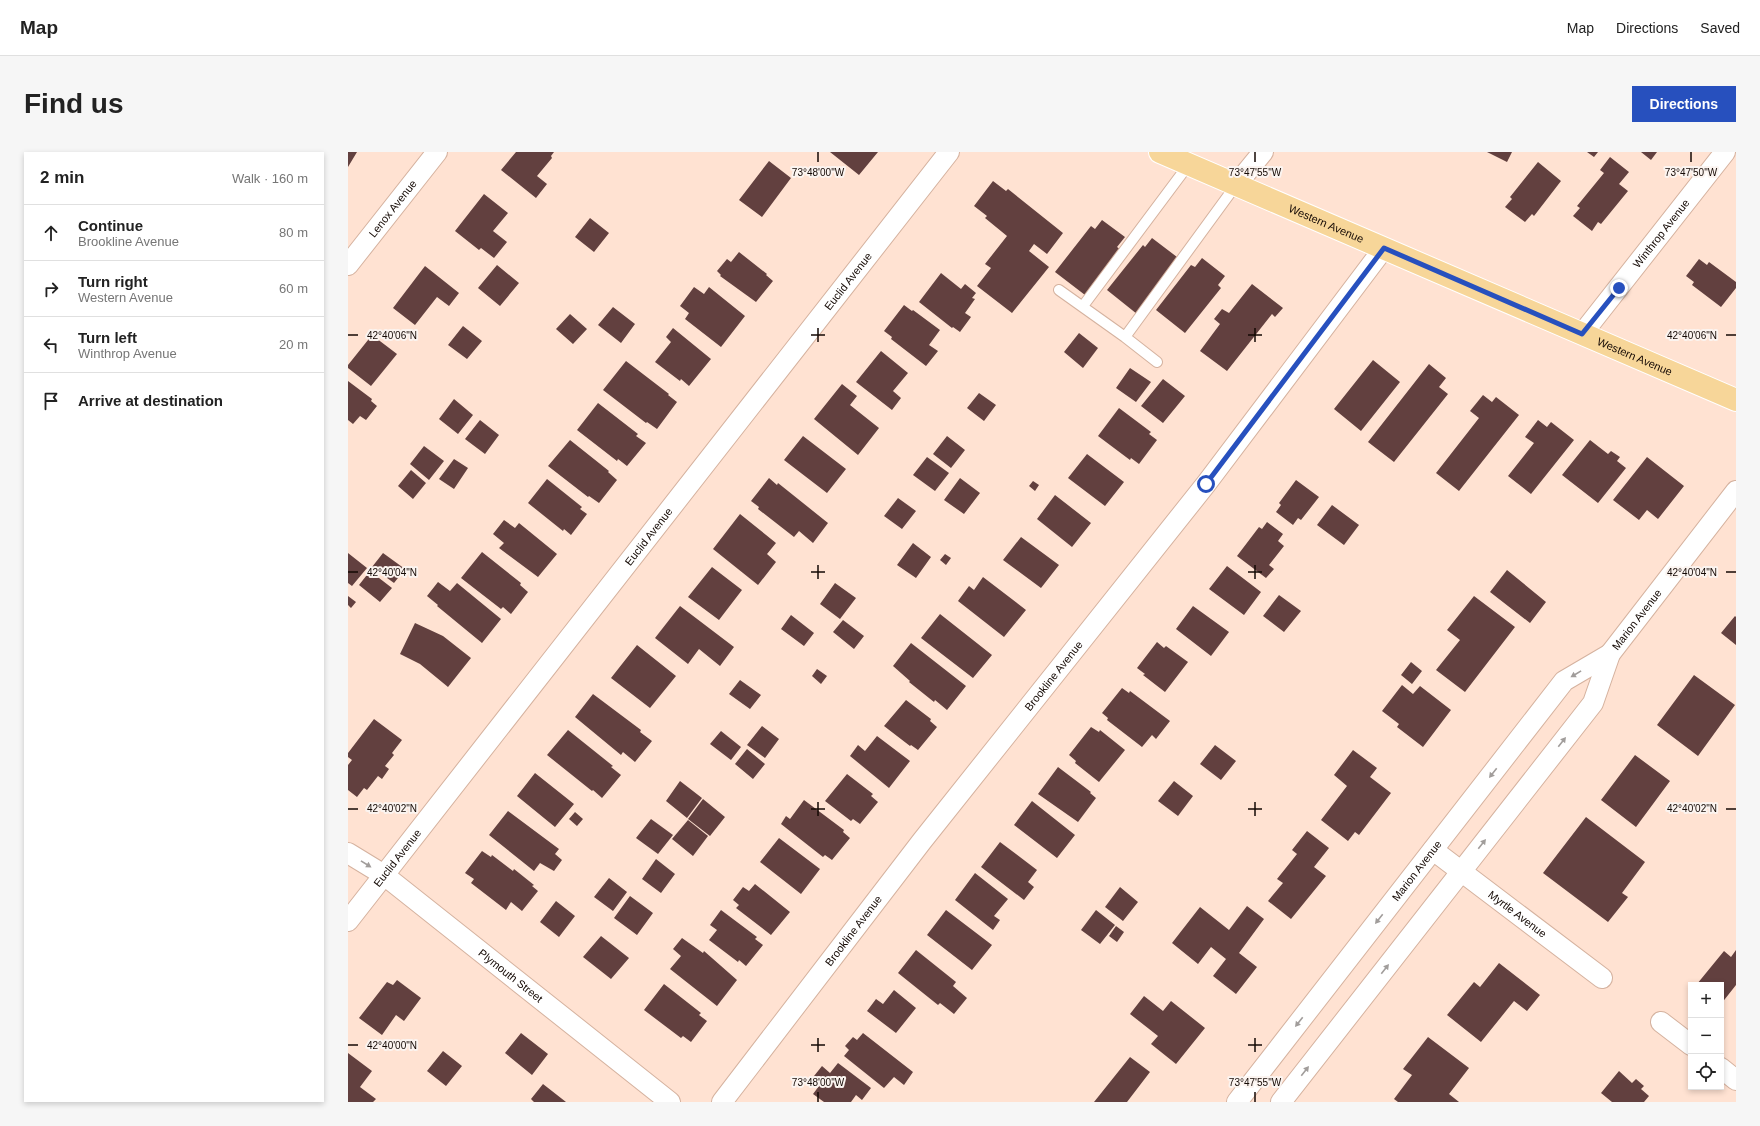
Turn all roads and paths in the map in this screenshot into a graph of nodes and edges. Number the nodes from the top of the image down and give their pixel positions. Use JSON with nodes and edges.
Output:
{"nodes":[{"id":1,"x":437,"y":152,"type":"edge"},
{"id":2,"x":949,"y":152,"type":"edge"},
{"id":3,"x":1160,"y":152,"type":"edge"},
{"id":4,"x":1263,"y":152,"type":"edge"},
{"id":5,"x":1725,"y":152,"type":"edge"},
{"id":6,"x":1189,"y":164,"type":"junction"},
{"id":7,"x":1236,"y":185,"type":"junction"},
{"id":8,"x":1384,"y":248,"type":"junction"},
{"id":9,"x":348,"y":265,"type":"edge"},
{"id":10,"x":1059,"y":290,"type":"dead end"},
{"id":11,"x":1083,"y":306,"type":"junction"},
{"id":12,"x":1582,"y":334,"type":"junction"},
{"id":13,"x":1124,"y":337,"type":"junction"},
{"id":14,"x":1157,"y":362,"type":"dead end"},
{"id":15,"x":1736,"y":400,"type":"edge"},
{"id":16,"x":1736,"y":491,"type":"edge"},
{"id":17,"x":1610,"y":654,"type":"junction"},
{"id":18,"x":1433,"y":850,"type":"junction"},
{"id":19,"x":348,"y":853,"type":"edge"},
{"id":20,"x":1462,"y":871,"type":"junction"},
{"id":21,"x":384,"y":875,"type":"junction"},
{"id":22,"x":348,"y":921,"type":"edge"},
{"id":23,"x":1602,"y":978,"type":"dead end"},
{"id":24,"x":1661,"y":1022,"type":"dead end"},
{"id":25,"x":1688,"y":1043,"type":"edge"},
{"id":26,"x":1724,"y":1070,"type":"edge"},
{"id":27,"x":1736,"y":1080,"type":"edge"},
{"id":28,"x":670,"y":1102,"type":"edge"},
{"id":29,"x":722,"y":1102,"type":"edge"},
{"id":30,"x":1236,"y":1102,"type":"edge"},
{"id":31,"x":1281,"y":1102,"type":"edge"}],
"edges":[{"from":1,"to":9,"type":"street","name":"Lenox Avenue"},
{"from":2,"to":21,"type":"street","name":"Euclid Avenue"},
{"from":3,"to":6,"type":"main road","name":"Western Avenue"},
{"from":4,"to":7,"type":"street"},
{"from":5,"to":12,"type":"street","name":"Winthrop Avenue"},
{"from":6,"to":7,"type":"main road","name":"Western Avenue"},
{"from":6,"to":11,"type":"lane"},
{"from":7,"to":8,"type":"main road","name":"Western Avenue"},
{"from":7,"to":13,"type":"lane"},
{"from":8,"to":12,"type":"main road","name":"Western Avenue"},
{"from":8,"to":29,"type":"street","name":"Brookline Avenue"},
{"from":10,"to":11,"type":"lane"},
{"from":11,"to":13,"type":"lane"},
{"from":12,"to":15,"type":"main road","name":"Western Avenue"},
{"from":13,"to":14,"type":"lane"},
{"from":16,"to":17,"type":"street","name":"Marion Avenue"},
{"from":17,"to":18,"type":"street","name":"Marion Avenue","one_way":true},
{"from":20,"to":17,"type":"street","name":"Marion Avenue","one_way":true},
{"from":18,"to":20,"type":"street","name":"Myrtle Avenue"},
{"from":18,"to":30,"type":"street","name":"Marion Avenue","one_way":true},
{"from":19,"to":21,"type":"street","name":"Plymouth Street","one_way":true},
{"from":20,"to":23,"type":"street","name":"Myrtle Avenue"},
{"from":31,"to":20,"type":"street","name":"Marion Avenue","one_way":true},
{"from":21,"to":22,"type":"street","name":"Euclid Avenue"},
{"from":21,"to":28,"type":"street","name":"Plymouth Street"},
{"from":24,"to":25,"type":"street"},
{"from":26,"to":27,"type":"street"}]}
